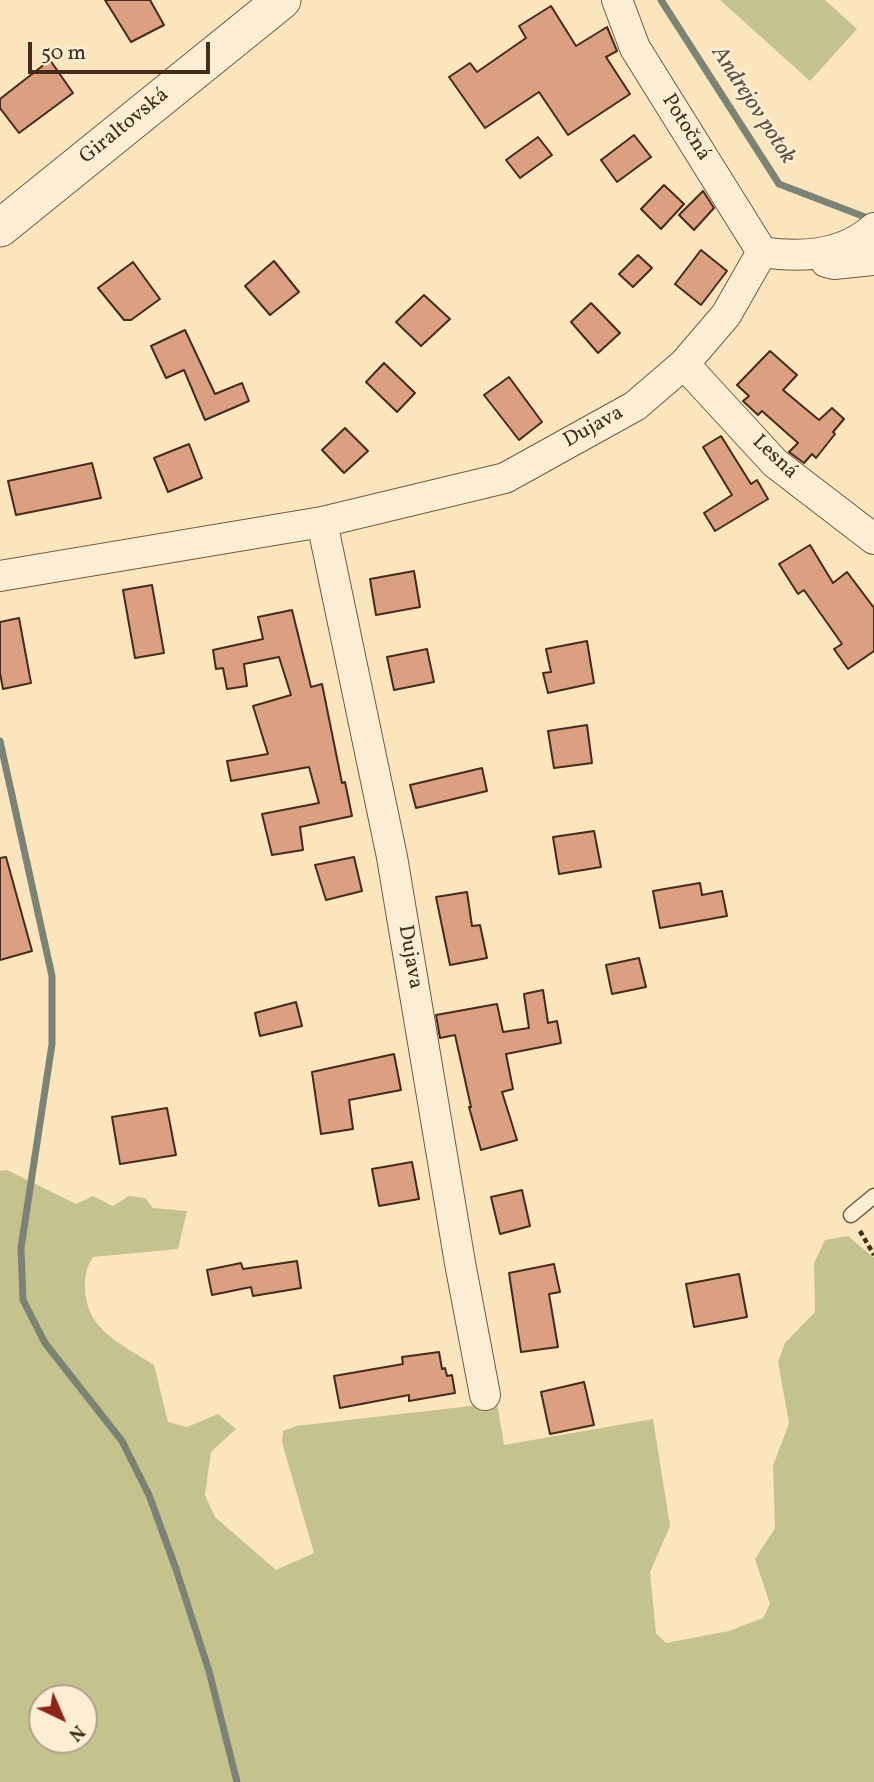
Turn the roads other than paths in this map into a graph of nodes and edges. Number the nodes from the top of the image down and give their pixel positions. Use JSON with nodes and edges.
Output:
{"nodes":[{"id":1,"x":282,"y":0,"type":"edge"},
{"id":2,"x":617,"y":0,"type":"edge"},
{"id":3,"x":0,"y":228,"type":"edge"},
{"id":4,"x":870,"y":242,"type":"edge"},
{"id":5,"x":762,"y":252,"type":"junction"},
{"id":6,"x":684,"y":364,"type":"junction"},
{"id":7,"x":323,"y":522,"type":"junction"},
{"id":8,"x":874,"y":539,"type":"edge"},
{"id":9,"x":0,"y":576,"type":"edge"},
{"id":10,"x":874,"y":1196,"type":"edge"},
{"id":11,"x":851,"y":1215,"type":"road end"},
{"id":12,"x":485,"y":1395,"type":"dead end"}],
"edges":[{"from":1,"to":3,"type":"street","name":"Giraltovská"},
{"from":2,"to":5,"type":"street","name":"Potočná"},
{"from":4,"to":5,"type":"street"},
{"from":5,"to":6,"type":"street","name":"Dujava"},
{"from":6,"to":7,"type":"street","name":"Dujava"},
{"from":6,"to":8,"type":"street","name":"Lesná"},
{"from":7,"to":9,"type":"street","name":"Dujava"},
{"from":7,"to":12,"type":"street","name":"Dujava"},
{"from":10,"to":11,"type":"lane"}]}
